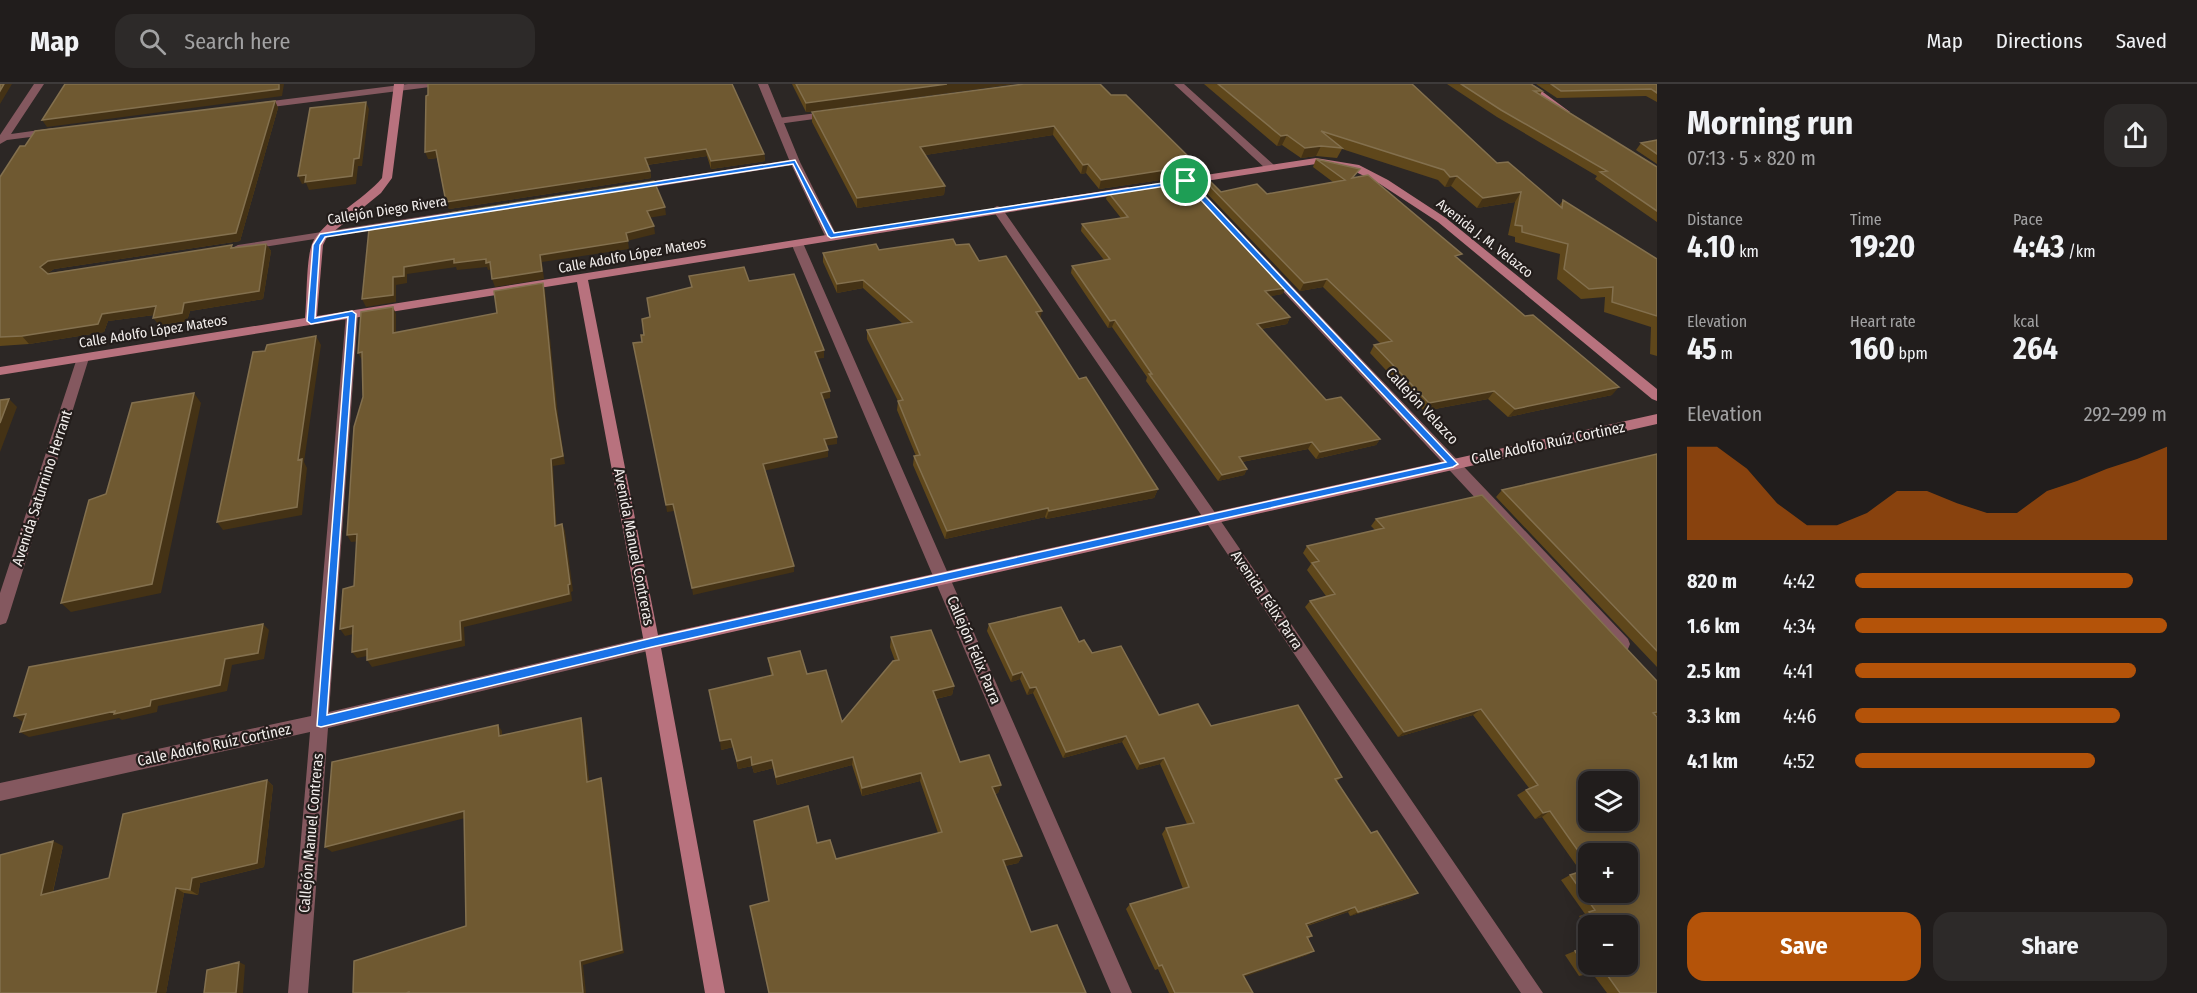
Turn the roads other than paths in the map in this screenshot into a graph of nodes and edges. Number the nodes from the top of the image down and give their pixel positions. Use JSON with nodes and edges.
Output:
{"nodes":[{"id":1,"x":39,"y":84,"type":"edge"},
{"id":2,"x":430,"y":84,"type":"edge"},
{"id":3,"x":763,"y":84,"type":"edge"},
{"id":4,"x":1179,"y":84,"type":"edge"},
{"id":5,"x":1526,"y":84,"type":"edge"},
{"id":6,"x":399,"y":86,"type":"edge"},
{"id":7,"x":247,"y":107,"type":"edge"},
{"id":8,"x":849,"y":112,"type":"edge"},
{"id":9,"x":1573,"y":117,"type":"edge"},
{"id":10,"x":778,"y":121,"type":"junction"},
{"id":11,"x":61,"y":130,"type":"edge"},
{"id":12,"x":1,"y":140,"type":"edge"},
{"id":13,"x":795,"y":162,"type":"junction"},
{"id":14,"x":1270,"y":167,"type":"junction"},
{"id":15,"x":1186,"y":181,"type":"junction"},
{"id":16,"x":630,"y":188,"type":"edge"},
{"id":17,"x":997,"y":209,"type":"junction"},
{"id":18,"x":488,"y":210,"type":"edge"},
{"id":19,"x":322,"y":235,"type":"junction"},
{"id":20,"x":831,"y":236,"type":"junction"},
{"id":21,"x":796,"y":243,"type":"junction"},
{"id":22,"x":229,"y":249,"type":"edge"},
{"id":23,"x":582,"y":279,"type":"junction"},
{"id":24,"x":352,"y":314,"type":"junction"},
{"id":25,"x":311,"y":321,"type":"junction"},
{"id":26,"x":83,"y":358,"type":"junction"},
{"id":27,"x":0,"y":371,"type":"edge"},
{"id":28,"x":1657,"y":396,"type":"edge"},
{"id":29,"x":1657,"y":419,"type":"edge"},
{"id":30,"x":1453,"y":464,"type":"junction"},
{"id":31,"x":1211,"y":518,"type":"junction"},
{"id":32,"x":942,"y":576,"type":"junction"},
{"id":33,"x":0,"y":618,"type":"edge"},
{"id":34,"x":652,"y":642,"type":"junction"},
{"id":35,"x":1633,"y":655,"type":"edge"},
{"id":36,"x":321,"y":722,"type":"junction"},
{"id":37,"x":0,"y":792,"type":"edge"},
{"id":38,"x":298,"y":993,"type":"edge"},
{"id":39,"x":715,"y":993,"type":"edge"},
{"id":40,"x":1122,"y":993,"type":"edge"},
{"id":41,"x":1533,"y":993,"type":"edge"}],
"edges":[{"from":1,"to":12,"type":"street"},
{"from":2,"to":6,"type":"street"},
{"from":3,"to":10,"type":"street"},
{"from":4,"to":14,"type":"street"},
{"from":5,"to":9,"type":"street"},
{"from":6,"to":7,"type":"street"},
{"from":6,"to":19,"type":"street"},
{"from":8,"to":10,"type":"street"},
{"from":10,"to":13,"type":"street"},
{"from":11,"to":12,"type":"street"},
{"from":13,"to":16,"type":"street"},
{"from":13,"to":20,"type":"street"},
{"from":14,"to":15,"type":"street","name":"Calle Adolfo López Mateos"},
{"from":14,"to":28,"type":"street","name":"Avenida J. M. Velazco"},
{"from":15,"to":17,"type":"street","name":"Calle Adolfo López Mateos"},
{"from":15,"to":30,"type":"street","name":"Callejón Velazco"},
{"from":17,"to":20,"type":"street","name":"Calle Adolfo López Mateos"},
{"from":17,"to":31,"type":"street","name":"Avenida Félix Parra"},
{"from":18,"to":19,"type":"street","name":"Callejón Diego Rivera"},
{"from":19,"to":22,"type":"street","name":"Callejón Diego Rivera"},
{"from":19,"to":25,"type":"street"},
{"from":20,"to":21,"type":"street","name":"Calle Adolfo López Mateos"},
{"from":21,"to":23,"type":"street","name":"Calle Adolfo López Mateos"},
{"from":21,"to":32,"type":"street","name":"Callejón Félix Parra"},
{"from":23,"to":24,"type":"street","name":"Calle Adolfo López Mateos"},
{"from":23,"to":34,"type":"street","name":"Avenida Manuel Contreras"},
{"from":24,"to":25,"type":"street","name":"Calle Adolfo López Mateos"},
{"from":24,"to":36,"type":"street","name":"Callejón Manuel Contreras"},
{"from":25,"to":26,"type":"street","name":"Calle Adolfo López Mateos"},
{"from":26,"to":27,"type":"street","name":"Calle Adolfo López Mateos"},
{"from":26,"to":33,"type":"street","name":"Avenida Saturnino Herrant"},
{"from":29,"to":30,"type":"street","name":"Calle Adolfo Ruíz Cortinez"},
{"from":30,"to":31,"type":"street","name":"Calle Adolfo Ruíz Cortinez"},
{"from":30,"to":35,"type":"street","name":"Callejón Velazco"},
{"from":31,"to":32,"type":"street","name":"Calle Adolfo Ruíz Cortinez"},
{"from":31,"to":41,"type":"street","name":"Avenida Félix Parra"},
{"from":32,"to":34,"type":"street","name":"Calle Adolfo Ruíz Cortinez"},
{"from":32,"to":40,"type":"street","name":"Callejón Félix Parra"},
{"from":34,"to":36,"type":"street","name":"Calle Adolfo Ruíz Cortinez"},
{"from":34,"to":39,"type":"street","name":"Avenida Manuel Contreras"},
{"from":36,"to":37,"type":"street","name":"Calle Adolfo Ruíz Cortinez"},
{"from":36,"to":38,"type":"street","name":"Callejón Manuel Contreras"}]}
